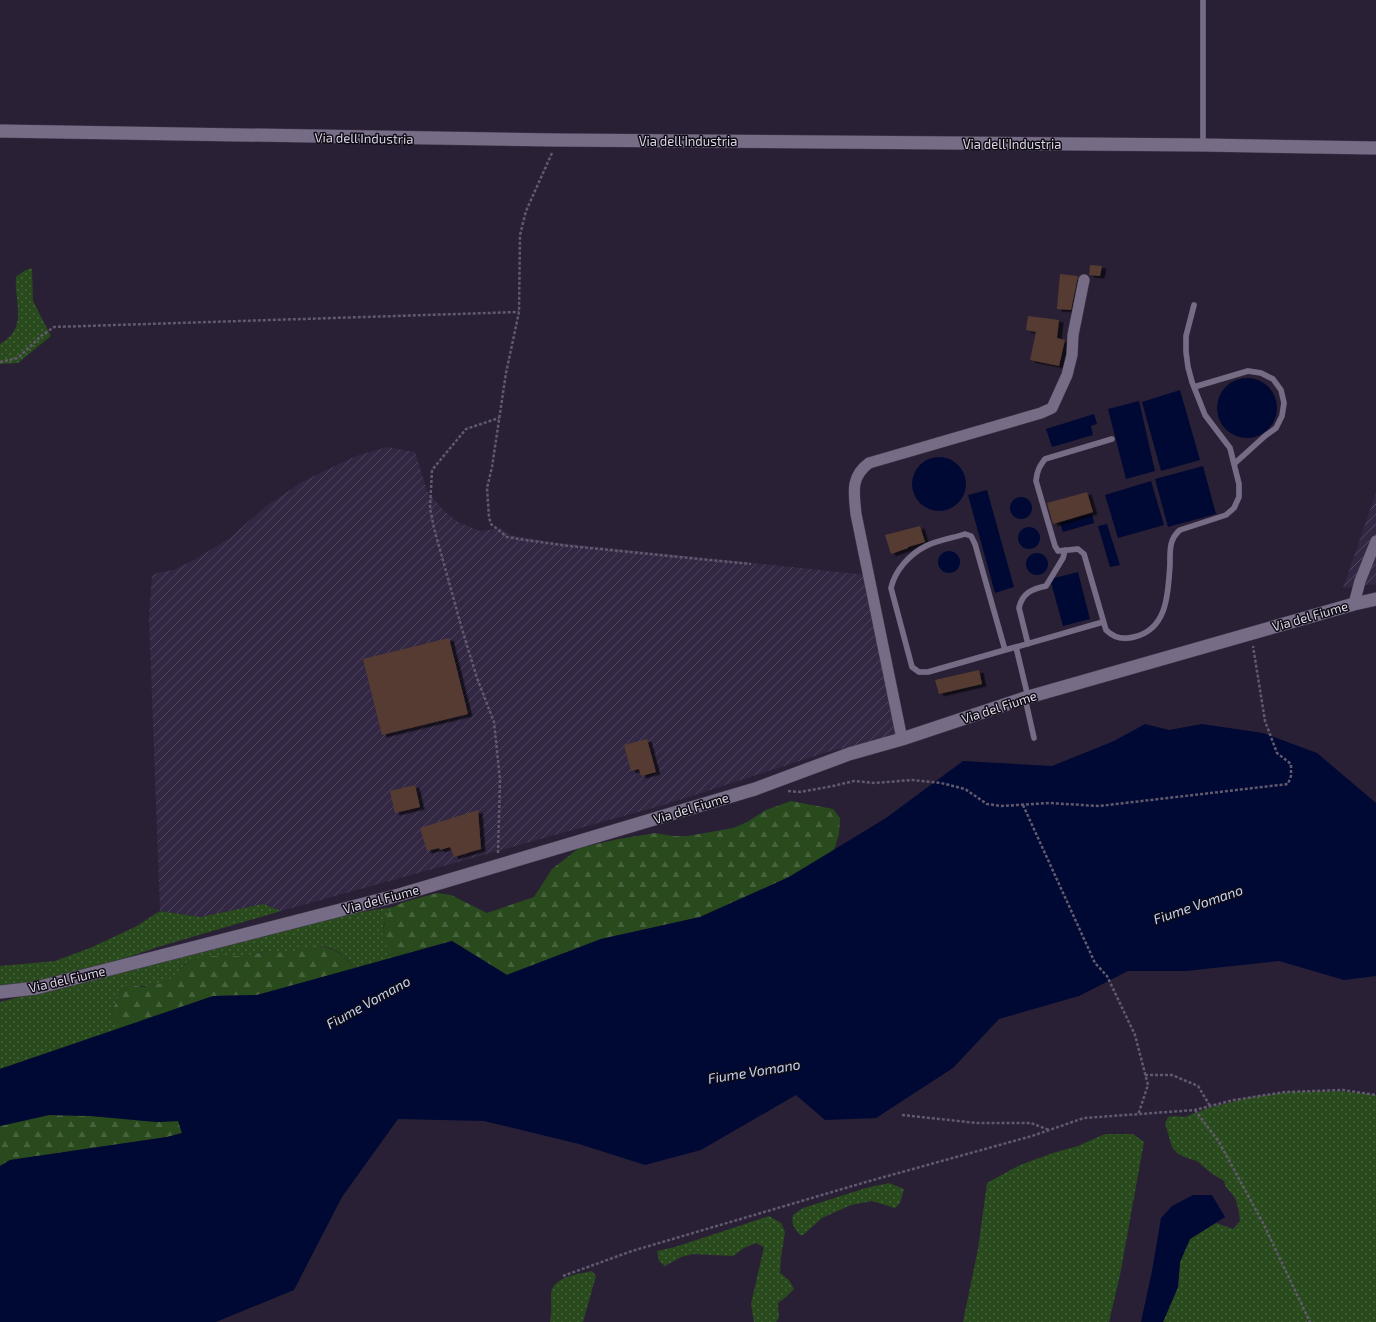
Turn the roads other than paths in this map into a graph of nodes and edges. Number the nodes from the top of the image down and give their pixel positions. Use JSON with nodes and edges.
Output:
{"nodes":[{"id":1,"x":1203,"y":0,"type":"edge"},
{"id":2,"x":0,"y":131,"type":"edge"},
{"id":3,"x":1203,"y":145,"type":"junction"},
{"id":4,"x":1376,"y":148,"type":"edge"},
{"id":5,"x":1084,"y":280,"type":"dead end"},
{"id":6,"x":1194,"y":305,"type":"dead end"},
{"id":7,"x":1194,"y":387,"type":"junction"},
{"id":8,"x":1112,"y":439,"type":"dead end"},
{"id":9,"x":1234,"y":464,"type":"junction"},
{"id":10,"x":1376,"y":542,"type":"edge"},
{"id":11,"x":1065,"y":550,"type":"junction"},
{"id":12,"x":1376,"y":599,"type":"edge"},
{"id":13,"x":1354,"y":604,"type":"junction"},
{"id":14,"x":1103,"y":622,"type":"junction"},
{"id":15,"x":1028,"y":644,"type":"junction"},
{"id":16,"x":1016,"y":647,"type":"junction"},
{"id":17,"x":1005,"y":650,"type":"junction"},
{"id":18,"x":1027,"y":698,"type":"junction"},
{"id":19,"x":1034,"y":738,"type":"dead end"},
{"id":20,"x":902,"y":739,"type":"junction"},
{"id":21,"x":0,"y":992,"type":"edge"}],
"edges":[{"from":1,"to":3,"type":"lane"},
{"from":2,"to":3,"type":"street","name":"Via dell'Industria"},
{"from":3,"to":4,"type":"street","name":"Via dell'Industria"},
{"from":5,"to":20,"type":"street"},
{"from":6,"to":7,"type":"lane"},
{"from":7,"to":9,"type":"lane"},
{"from":7,"to":9,"type":"lane"},
{"from":8,"to":11,"type":"lane"},
{"from":9,"to":14,"type":"lane"},
{"from":10,"to":13,"type":"street"},
{"from":11,"to":14,"type":"lane"},
{"from":11,"to":15,"type":"lane"},
{"from":12,"to":13,"type":"street","name":"Via del Fiume"},
{"from":13,"to":18,"type":"street","name":"Via del Fiume"},
{"from":14,"to":15,"type":"lane"},
{"from":15,"to":16,"type":"lane"},
{"from":16,"to":17,"type":"lane"},
{"from":16,"to":18,"type":"lane"},
{"from":17,"to":17,"type":"lane"},
{"from":18,"to":19,"type":"lane"},
{"from":18,"to":20,"type":"street","name":"Via del Fiume"},
{"from":20,"to":21,"type":"street","name":"Via del Fiume"}]}
